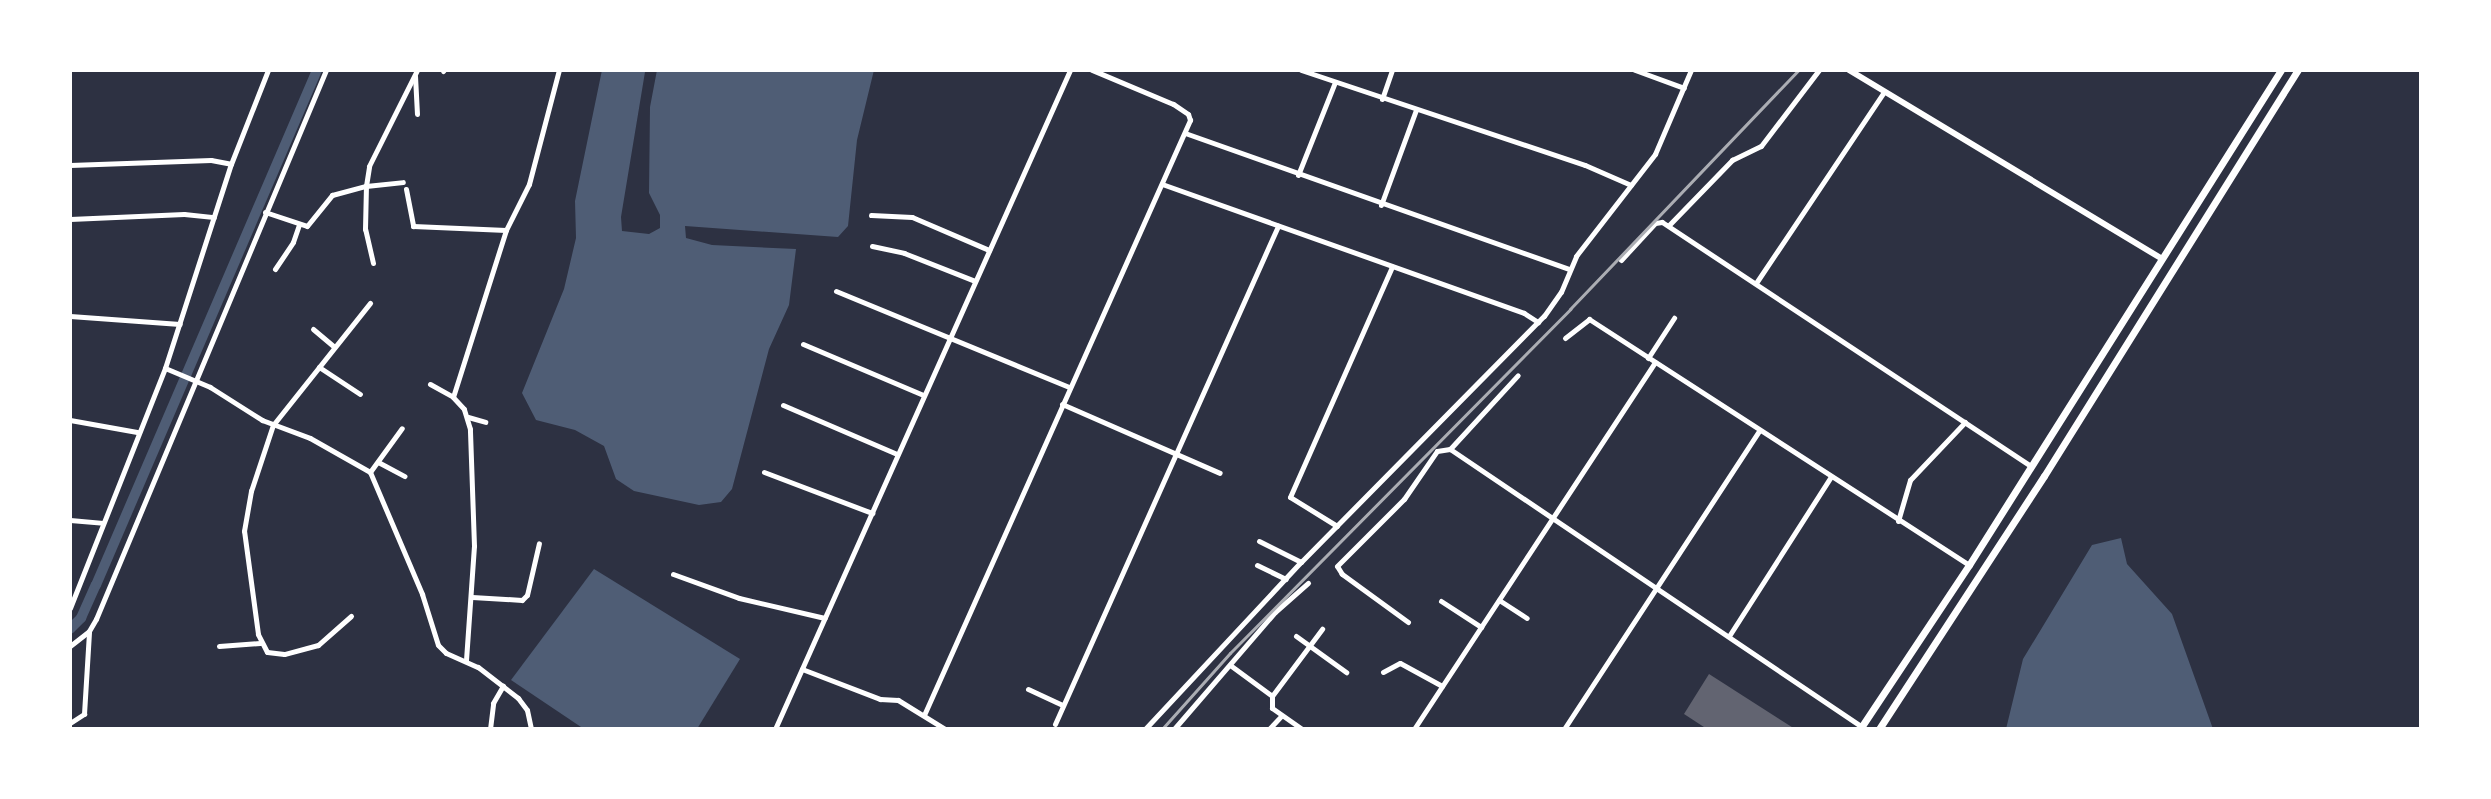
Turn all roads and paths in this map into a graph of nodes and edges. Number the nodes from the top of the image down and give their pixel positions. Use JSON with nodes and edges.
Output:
{"nodes":[{"id":1,"x":268,"y":70,"type":"edge"},
{"id":2,"x":326,"y":70,"type":"edge"},
{"id":3,"x":559,"y":70,"type":"edge"},
{"id":4,"x":1070,"y":70,"type":"edge"},
{"id":5,"x":1092,"y":70,"type":"edge"},
{"id":6,"x":1301,"y":70,"type":"edge"},
{"id":7,"x":1392,"y":70,"type":"edge"},
{"id":8,"x":1635,"y":70,"type":"edge"},
{"id":9,"x":1691,"y":70,"type":"edge"},
{"id":10,"x":1819,"y":70,"type":"edge"},
{"id":11,"x":1849,"y":70,"type":"edge"},
{"id":12,"x":2281,"y":70,"type":"edge"},
{"id":13,"x":2298,"y":70,"type":"edge"},
{"id":14,"x":416,"y":73,"type":"edge"},
{"id":15,"x":1335,"y":82,"type":"junction"},
{"id":16,"x":1684,"y":88,"type":"junction"},
{"id":17,"x":1884,"y":92,"type":"junction"},
{"id":18,"x":1382,"y":99,"type":"junction"},
{"id":19,"x":1416,"y":110,"type":"junction"},
{"id":20,"x":417,"y":114,"type":"dead end"},
{"id":21,"x":1185,"y":133,"type":"junction"},
{"id":22,"x":231,"y":164,"type":"junction"},
{"id":23,"x":70,"y":165,"type":"edge"},
{"id":24,"x":1298,"y":175,"type":"junction"},
{"id":25,"x":403,"y":182,"type":"dead end"},
{"id":26,"x":1162,"y":184,"type":"junction"},
{"id":27,"x":1631,"y":185,"type":"junction"},
{"id":28,"x":366,"y":186,"type":"junction"},
{"id":29,"x":406,"y":189,"type":"dead end"},
{"id":30,"x":1381,"y":205,"type":"junction"},
{"id":31,"x":265,"y":212,"type":"junction"},
{"id":32,"x":871,"y":215,"type":"dead end"},
{"id":33,"x":214,"y":217,"type":"junction"},
{"id":34,"x":70,"y":219,"type":"edge"},
{"id":35,"x":299,"y":225,"type":"junction"},
{"id":36,"x":1669,"y":225,"type":"junction"},
{"id":37,"x":1278,"y":226,"type":"junction"},
{"id":38,"x":506,"y":230,"type":"junction"},
{"id":39,"x":872,"y":246,"type":"dead end"},
{"id":40,"x":989,"y":250,"type":"junction"},
{"id":41,"x":2161,"y":258,"type":"junction"},
{"id":42,"x":1621,"y":260,"type":"dead end"},
{"id":43,"x":373,"y":263,"type":"dead end"},
{"id":44,"x":1392,"y":267,"type":"junction"},
{"id":45,"x":2175,"y":267,"type":"junction"},
{"id":46,"x":275,"y":269,"type":"dead end"},
{"id":47,"x":1569,"y":269,"type":"junction"},
{"id":48,"x":975,"y":281,"type":"junction"},
{"id":49,"x":1756,"y":283,"type":"junction"},
{"id":50,"x":836,"y":291,"type":"dead end"},
{"id":51,"x":370,"y":303,"type":"dead end"},
{"id":52,"x":70,"y":316,"type":"edge"},
{"id":53,"x":1674,"y":318,"type":"dead end"},
{"id":54,"x":1538,"y":322,"type":"junction"},
{"id":55,"x":180,"y":324,"type":"junction"},
{"id":56,"x":313,"y":329,"type":"dead end"},
{"id":57,"x":949,"y":338,"type":"junction"},
{"id":58,"x":1565,"y":338,"type":"dead end"},
{"id":59,"x":803,"y":344,"type":"dead end"},
{"id":60,"x":333,"y":346,"type":"junction"},
{"id":61,"x":1648,"y":358,"type":"junction"},
{"id":62,"x":1655,"y":362,"type":"junction"},
{"id":63,"x":319,"y":367,"type":"junction"},
{"id":64,"x":165,"y":368,"type":"junction"},
{"id":65,"x":1518,"y":375,"type":"dead end"},
{"id":66,"x":194,"y":380,"type":"junction"},
{"id":67,"x":430,"y":384,"type":"dead end"},
{"id":68,"x":1069,"y":387,"type":"junction"},
{"id":69,"x":360,"y":394,"type":"dead end"},
{"id":70,"x":923,"y":395,"type":"junction"},
{"id":71,"x":453,"y":397,"type":"junction"},
{"id":72,"x":1062,"y":404,"type":"junction"},
{"id":73,"x":783,"y":405,"type":"dead end"},
{"id":74,"x":468,"y":417,"type":"junction"},
{"id":75,"x":70,"y":420,"type":"edge"},
{"id":76,"x":485,"y":422,"type":"dead end"},
{"id":77,"x":1965,"y":422,"type":"junction"},
{"id":78,"x":273,"y":425,"type":"junction"},
{"id":79,"x":402,"y":428,"type":"dead end"},
{"id":80,"x":137,"y":432,"type":"junction"},
{"id":81,"x":1758,"y":432,"type":"junction"},
{"id":82,"x":1450,"y":449,"type":"junction"},
{"id":83,"x":897,"y":454,"type":"junction"},
{"id":84,"x":1174,"y":454,"type":"junction"},
{"id":85,"x":378,"y":462,"type":"junction"},
{"id":86,"x":2030,"y":466,"type":"junction"},
{"id":87,"x":370,"y":472,"type":"junction"},
{"id":88,"x":764,"y":472,"type":"dead end"},
{"id":89,"x":1220,"y":473,"type":"dead end"},
{"id":90,"x":404,"y":476,"type":"dead end"},
{"id":91,"x":1830,"y":478,"type":"junction"},
{"id":92,"x":872,"y":513,"type":"junction"},
{"id":93,"x":1551,"y":518,"type":"junction"},
{"id":94,"x":70,"y":520,"type":"edge"},
{"id":95,"x":1898,"y":521,"type":"junction"},
{"id":96,"x":103,"y":523,"type":"junction"},
{"id":97,"x":1337,"y":526,"type":"junction"},
{"id":98,"x":1259,"y":541,"type":"dead end"},
{"id":99,"x":539,"y":543,"type":"dead end"},
{"id":100,"x":1301,"y":562,"type":"junction"},
{"id":101,"x":1257,"y":565,"type":"dead end"},
{"id":102,"x":1969,"y":565,"type":"junction"},
{"id":103,"x":673,"y":574,"type":"dead end"},
{"id":104,"x":1286,"y":579,"type":"junction"},
{"id":105,"x":1308,"y":583,"type":"dead end"},
{"id":106,"x":1655,"y":586,"type":"junction"},
{"id":107,"x":472,"y":597,"type":"junction"},
{"id":108,"x":1499,"y":600,"type":"junction"},
{"id":109,"x":1441,"y":601,"type":"dead end"},
{"id":110,"x":70,"y":608,"type":"edge"},
{"id":111,"x":351,"y":616,"type":"dead end"},
{"id":112,"x":825,"y":618,"type":"junction"},
{"id":113,"x":1527,"y":618,"type":"dead end"},
{"id":114,"x":1408,"y":622,"type":"dead end"},
{"id":115,"x":1481,"y":627,"type":"junction"},
{"id":116,"x":1322,"y":629,"type":"dead end"},
{"id":117,"x":89,"y":631,"type":"junction"},
{"id":118,"x":1296,"y":636,"type":"dead end"},
{"id":119,"x":1729,"y":636,"type":"junction"},
{"id":120,"x":260,"y":643,"type":"junction"},
{"id":121,"x":70,"y":646,"type":"edge"},
{"id":122,"x":219,"y":646,"type":"dead end"},
{"id":123,"x":1308,"y":647,"type":"junction"},
{"id":124,"x":466,"y":660,"type":"junction"},
{"id":125,"x":1230,"y":665,"type":"junction"},
{"id":126,"x":802,"y":669,"type":"junction"},
{"id":127,"x":1346,"y":672,"type":"dead end"},
{"id":128,"x":1383,"y":672,"type":"dead end"},
{"id":129,"x":503,"y":686,"type":"junction"},
{"id":130,"x":1442,"y":686,"type":"junction"},
{"id":131,"x":1028,"y":689,"type":"dead end"},
{"id":132,"x":1272,"y":696,"type":"junction"},
{"id":133,"x":1063,"y":705,"type":"junction"},
{"id":134,"x":924,"y":715,"type":"junction"},
{"id":135,"x":1281,"y":716,"type":"junction"},
{"id":136,"x":70,"y":723,"type":"edge"},
{"id":137,"x":1055,"y":724,"type":"dead end"},
{"id":138,"x":1861,"y":728,"type":"edge"},
{"id":139,"x":490,"y":729,"type":"edge"},
{"id":140,"x":531,"y":729,"type":"edge"},
{"id":141,"x":775,"y":729,"type":"edge"},
{"id":142,"x":945,"y":729,"type":"edge"},
{"id":143,"x":1145,"y":729,"type":"edge"},
{"id":144,"x":1174,"y":729,"type":"edge"},
{"id":145,"x":1269,"y":729,"type":"edge"},
{"id":146,"x":1302,"y":729,"type":"edge"},
{"id":147,"x":1414,"y":729,"type":"edge"},
{"id":148,"x":1564,"y":729,"type":"edge"},
{"id":149,"x":1879,"y":729,"type":"edge"}],
"edges":[{"from":1,"to":22,"type":"street"},
{"from":2,"to":31,"type":"street"},
{"from":3,"to":38,"type":"street"},
{"from":4,"to":40,"type":"street"},
{"from":5,"to":21,"type":"street"},
{"from":6,"to":15,"type":"street"},
{"from":7,"to":18,"type":"street"},
{"from":8,"to":16,"type":"street"},
{"from":9,"to":16,"type":"street"},
{"from":10,"to":36,"type":"street"},
{"from":11,"to":17,"type":"street"},
{"from":12,"to":41,"type":"main road"},
{"from":13,"to":45,"type":"main road"},
{"from":14,"to":20,"type":"street"},
{"from":14,"to":28,"type":"street"},
{"from":15,"to":18,"type":"street"},
{"from":15,"to":24,"type":"street"},
{"from":16,"to":27,"type":"street"},
{"from":17,"to":41,"type":"street"},
{"from":17,"to":49,"type":"street"},
{"from":18,"to":19,"type":"street"},
{"from":19,"to":27,"type":"street"},
{"from":19,"to":30,"type":"street"},
{"from":21,"to":24,"type":"street"},
{"from":21,"to":26,"type":"street"},
{"from":22,"to":23,"type":"street"},
{"from":22,"to":33,"type":"street"},
{"from":24,"to":30,"type":"street"},
{"from":25,"to":28,"type":"street"},
{"from":26,"to":37,"type":"street"},
{"from":26,"to":68,"type":"street"},
{"from":27,"to":47,"type":"street"},
{"from":28,"to":35,"type":"street"},
{"from":28,"to":43,"type":"street"},
{"from":29,"to":38,"type":"street"},
{"from":30,"to":47,"type":"street"},
{"from":31,"to":35,"type":"street"},
{"from":31,"to":66,"type":"street"},
{"from":32,"to":40,"type":"street"},
{"from":33,"to":34,"type":"street"},
{"from":33,"to":55,"type":"street"},
{"from":35,"to":46,"type":"street"},
{"from":36,"to":42,"type":"street"},
{"from":36,"to":49,"type":"street"},
{"from":37,"to":44,"type":"street"},
{"from":37,"to":84,"type":"street"},
{"from":38,"to":71,"type":"street"},
{"from":39,"to":48,"type":"street"},
{"from":40,"to":48,"type":"street"},
{"from":41,"to":45,"type":"main road"},
{"from":41,"to":86,"type":"main road"},
{"from":44,"to":54,"type":"street"},
{"from":44,"to":97,"type":"street"},
{"from":45,"to":149,"type":"main road"},
{"from":47,"to":54,"type":"street"},
{"from":48,"to":57,"type":"street"},
{"from":49,"to":77,"type":"street"},
{"from":50,"to":57,"type":"street"},
{"from":51,"to":60,"type":"street"},
{"from":52,"to":55,"type":"street"},
{"from":53,"to":61,"type":"street"},
{"from":54,"to":97,"type":"street"},
{"from":55,"to":64,"type":"street"},
{"from":56,"to":60,"type":"street"},
{"from":57,"to":68,"type":"street"},
{"from":57,"to":70,"type":"street"},
{"from":58,"to":61,"type":"street"},
{"from":59,"to":70,"type":"street"},
{"from":60,"to":63,"type":"street"},
{"from":61,"to":62,"type":"street"},
{"from":62,"to":81,"type":"street"},
{"from":62,"to":93,"type":"street"},
{"from":63,"to":69,"type":"street"},
{"from":63,"to":78,"type":"street"},
{"from":64,"to":66,"type":"street"},
{"from":64,"to":80,"type":"street"},
{"from":65,"to":82,"type":"street"},
{"from":66,"to":78,"type":"street"},
{"from":66,"to":117,"type":"street"},
{"from":67,"to":71,"type":"street"},
{"from":68,"to":72,"type":"street"},
{"from":70,"to":83,"type":"street"},
{"from":71,"to":74,"type":"street"},
{"from":72,"to":84,"type":"street"},
{"from":72,"to":134,"type":"street"},
{"from":73,"to":83,"type":"street"},
{"from":74,"to":76,"type":"street"},
{"from":74,"to":107,"type":"street"},
{"from":75,"to":80,"type":"street"},
{"from":77,"to":86,"type":"street"},
{"from":77,"to":95,"type":"street"},
{"from":78,"to":87,"type":"street"},
{"from":78,"to":120,"type":"street"},
{"from":79,"to":85,"type":"street"},
{"from":80,"to":96,"type":"street"},
{"from":81,"to":91,"type":"street"},
{"from":81,"to":106,"type":"street"},
{"from":82,"to":93,"type":"street"},
{"from":82,"to":114,"type":"street"},
{"from":83,"to":92,"type":"street"},
{"from":84,"to":89,"type":"street"},
{"from":84,"to":133,"type":"street"},
{"from":85,"to":87,"type":"street"},
{"from":85,"to":90,"type":"street"},
{"from":86,"to":102,"type":"main road"},
{"from":87,"to":124,"type":"street"},
{"from":88,"to":92,"type":"street"},
{"from":91,"to":95,"type":"street"},
{"from":91,"to":119,"type":"street"},
{"from":92,"to":112,"type":"street"},
{"from":93,"to":106,"type":"street"},
{"from":93,"to":108,"type":"street"},
{"from":94,"to":96,"type":"street"},
{"from":95,"to":102,"type":"street"},
{"from":96,"to":110,"type":"street"},
{"from":97,"to":100,"type":"street"},
{"from":98,"to":100,"type":"street"},
{"from":99,"to":107,"type":"street"},
{"from":100,"to":104,"type":"street"},
{"from":101,"to":104,"type":"street"},
{"from":102,"to":138,"type":"main road"},
{"from":103,"to":112,"type":"street"},
{"from":104,"to":143,"type":"street"},
{"from":105,"to":125,"type":"street"},
{"from":106,"to":119,"type":"street"},
{"from":106,"to":148,"type":"street"},
{"from":107,"to":124,"type":"street"},
{"from":108,"to":113,"type":"street"},
{"from":108,"to":115,"type":"street"},
{"from":109,"to":115,"type":"street"},
{"from":111,"to":120,"type":"street"},
{"from":112,"to":126,"type":"street"},
{"from":115,"to":130,"type":"street"},
{"from":116,"to":123,"type":"street"},
{"from":117,"to":121,"type":"street"},
{"from":117,"to":136,"type":"street"},
{"from":118,"to":123,"type":"street"},
{"from":119,"to":138,"type":"street"},
{"from":120,"to":122,"type":"street"},
{"from":123,"to":127,"type":"street"},
{"from":123,"to":132,"type":"street"},
{"from":124,"to":129,"type":"street"},
{"from":125,"to":132,"type":"street"},
{"from":125,"to":144,"type":"street"},
{"from":126,"to":134,"type":"street"},
{"from":126,"to":141,"type":"street"},
{"from":128,"to":130,"type":"street"},
{"from":129,"to":139,"type":"street"},
{"from":129,"to":140,"type":"street"},
{"from":130,"to":147,"type":"street"},
{"from":131,"to":133,"type":"street"},
{"from":132,"to":135,"type":"street"},
{"from":133,"to":137,"type":"street"},
{"from":134,"to":142,"type":"street"},
{"from":135,"to":145,"type":"street"},
{"from":135,"to":146,"type":"street"}]}
